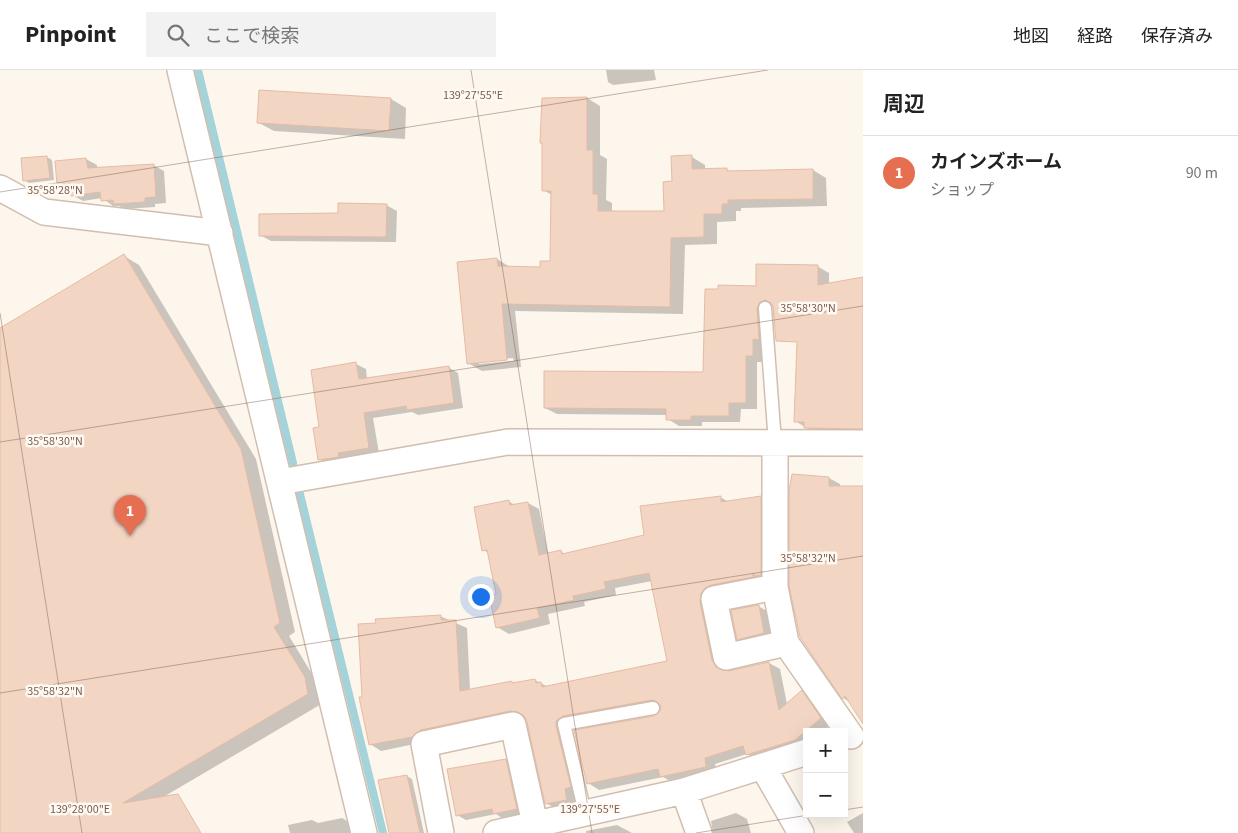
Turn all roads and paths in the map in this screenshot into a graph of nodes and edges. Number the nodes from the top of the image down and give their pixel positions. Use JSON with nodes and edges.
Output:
{"nodes":[{"id":1,"x":180,"y":70,"type":"edge"},
{"id":2,"x":0,"y":188,"type":"edge"},
{"id":3,"x":220,"y":233,"type":"junction"},
{"id":4,"x":765,"y":308,"type":"dead end"},
{"id":5,"x":774,"y":443,"type":"junction"},
{"id":6,"x":863,"y":443,"type":"edge"},
{"id":7,"x":280,"y":482,"type":"junction"},
{"id":8,"x":775,"y":587,"type":"junction"},
{"id":9,"x":786,"y":643,"type":"junction"},
{"id":10,"x":653,"y":708,"type":"dead end"},
{"id":11,"x":853,"y":736,"type":"edge"},
{"id":12,"x":803,"y":753,"type":"edge"},
{"id":13,"x":763,"y":767,"type":"junction"},
{"id":14,"x":684,"y":791,"type":"junction"},
{"id":15,"x":585,"y":813,"type":"junction"},
{"id":16,"x":535,"y":824,"type":"junction"},
{"id":17,"x":364,"y":833,"type":"edge"},
{"id":18,"x":441,"y":833,"type":"edge"},
{"id":19,"x":496,"y":833,"type":"edge"},
{"id":20,"x":699,"y":833,"type":"edge"},
{"id":21,"x":801,"y":833,"type":"edge"}],
"edges":[{"from":1,"to":3,"type":"street"},
{"from":2,"to":3,"type":"street"},
{"from":3,"to":7,"type":"street"},
{"from":4,"to":5,"type":"lane"},
{"from":5,"to":6,"type":"street"},
{"from":5,"to":7,"type":"street"},
{"from":5,"to":8,"type":"street"},
{"from":7,"to":17,"type":"street"},
{"from":8,"to":9,"type":"street"},
{"from":8,"to":9,"type":"street"},
{"from":9,"to":11,"type":"street"},
{"from":10,"to":15,"type":"lane"},
{"from":12,"to":13,"type":"street"},
{"from":13,"to":14,"type":"street"},
{"from":13,"to":21,"type":"street"},
{"from":14,"to":15,"type":"street"},
{"from":14,"to":20,"type":"street"},
{"from":15,"to":16,"type":"street"},
{"from":16,"to":18,"type":"street"},
{"from":16,"to":19,"type":"street"}]}
